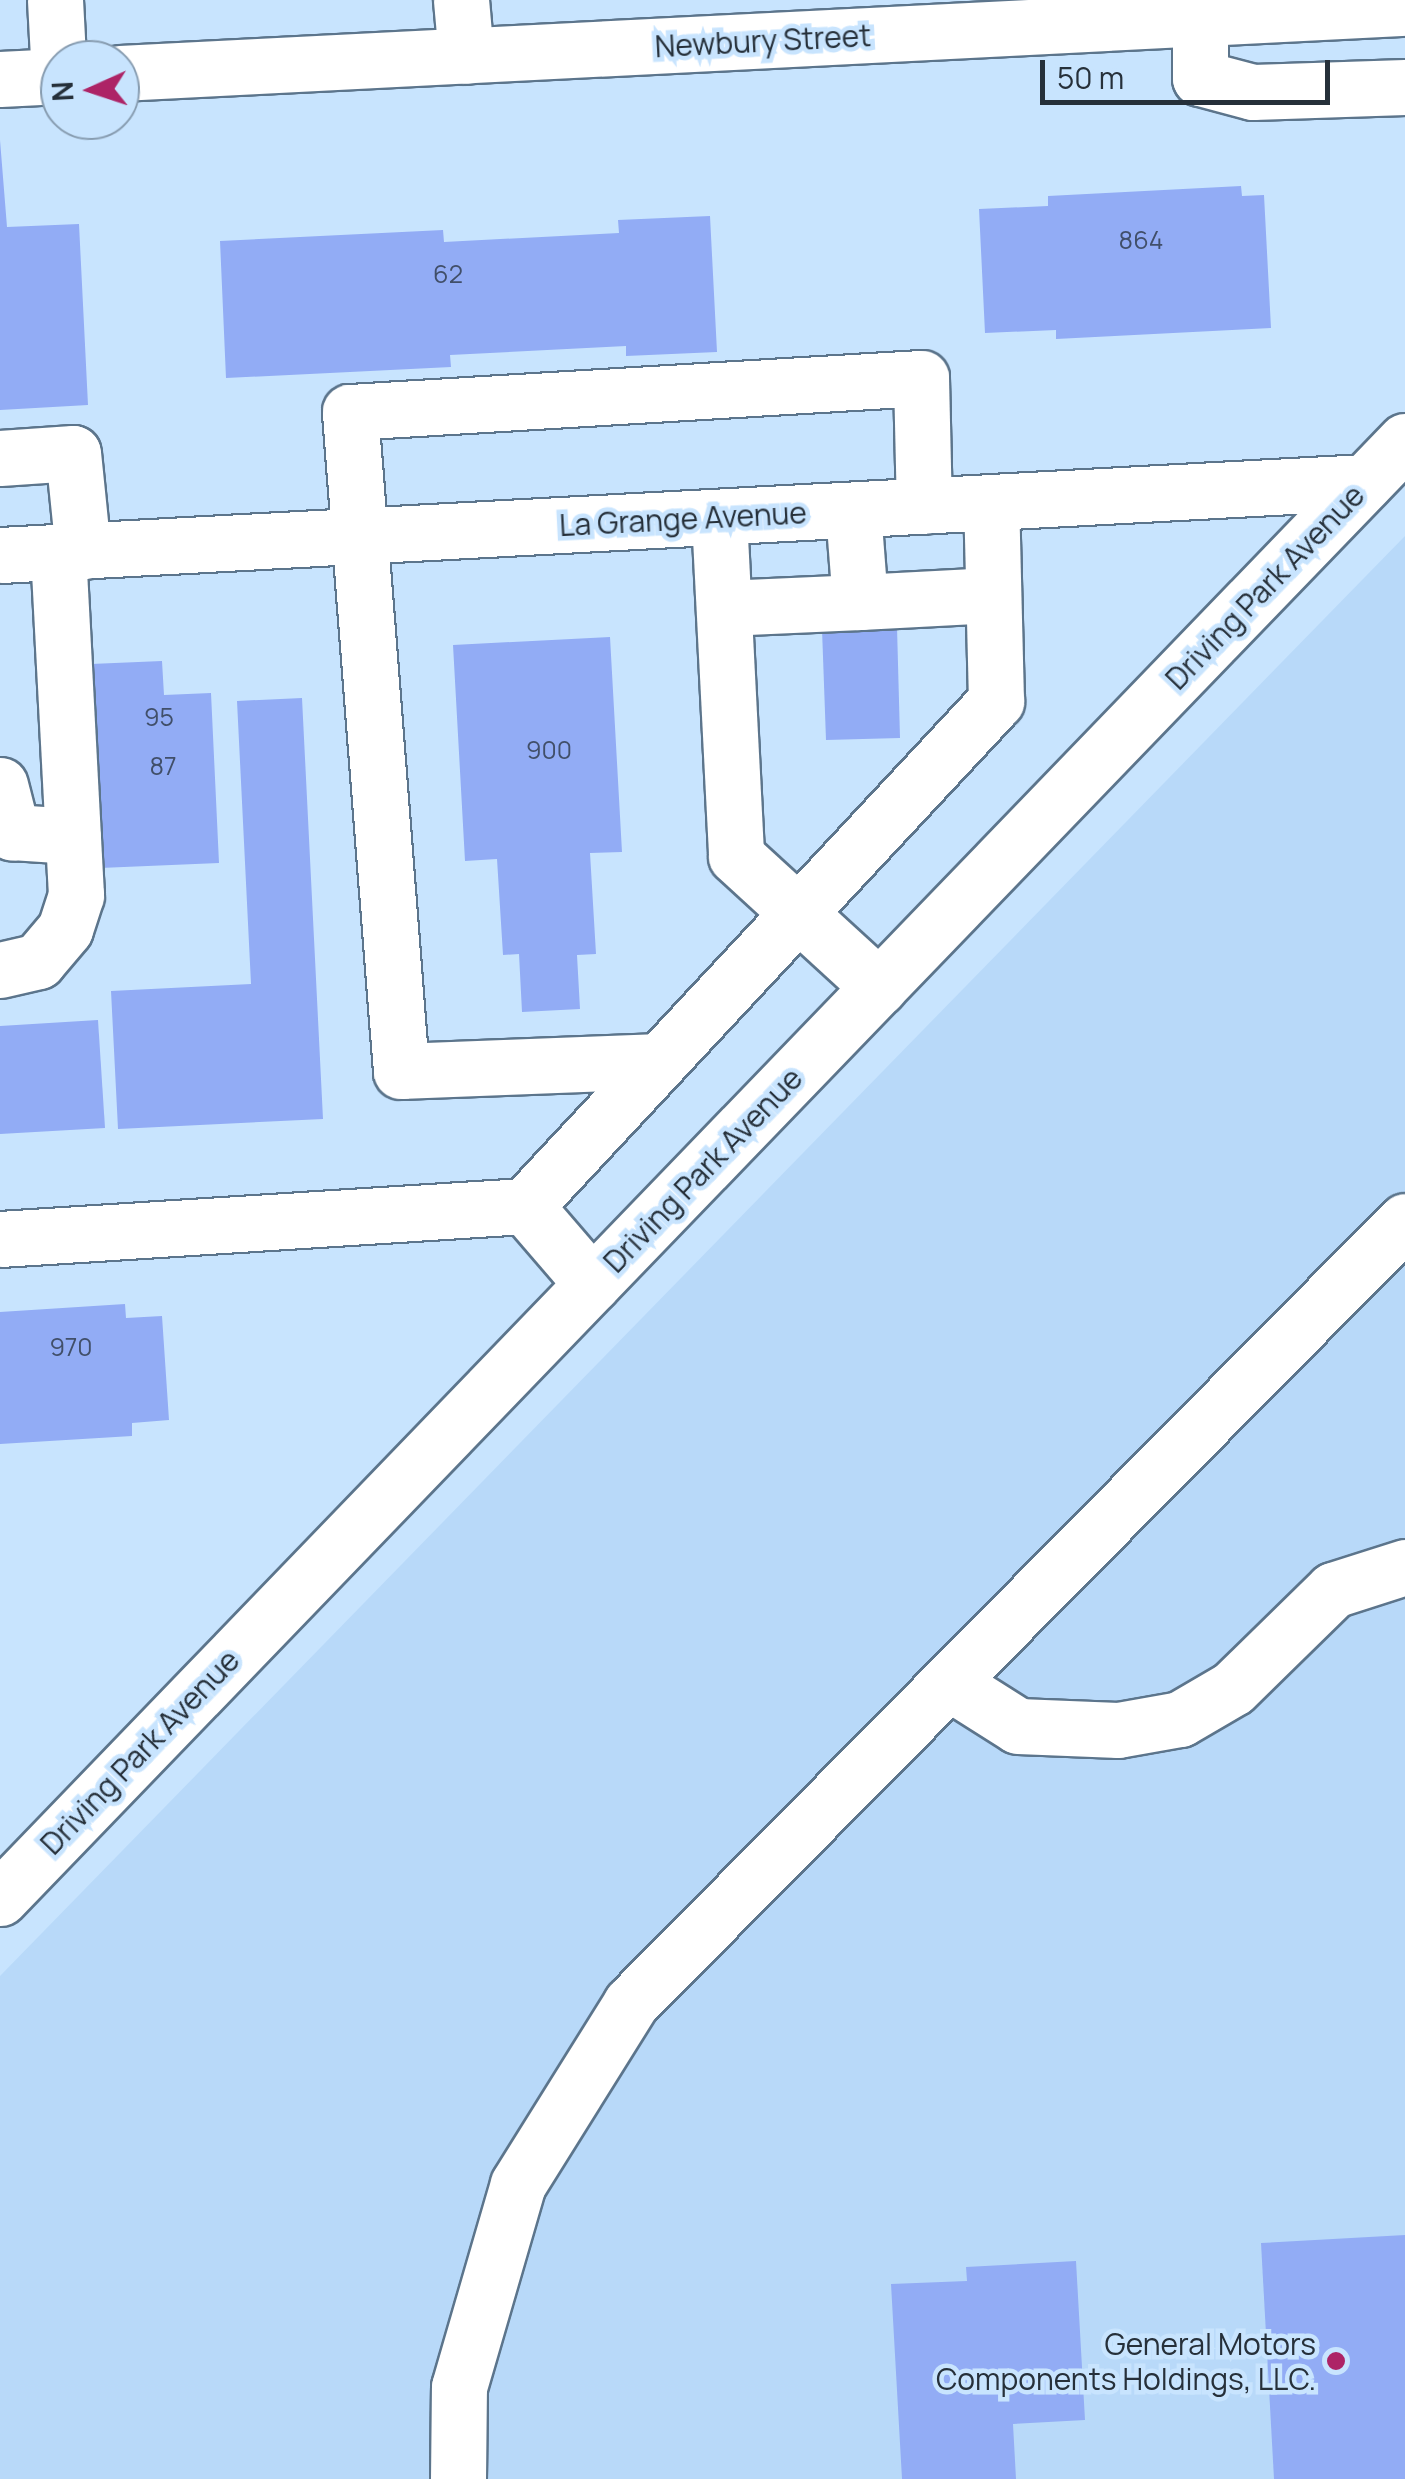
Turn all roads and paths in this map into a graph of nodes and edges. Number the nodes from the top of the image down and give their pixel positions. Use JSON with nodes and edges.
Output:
{"nodes":[{"id":1,"x":55,"y":0,"type":"edge"},
{"id":2,"x":461,"y":0,"type":"edge"},
{"id":3,"x":1405,"y":8,"type":"edge"},
{"id":4,"x":1200,"y":9,"type":"edge"},
{"id":5,"x":768,"y":20,"type":"edge"},
{"id":6,"x":58,"y":40,"type":"edge"},
{"id":7,"x":466,"y":56,"type":"junction"},
{"id":8,"x":140,"y":72,"type":"edge"},
{"id":9,"x":40,"y":77,"type":"edge"},
{"id":10,"x":0,"y":79,"type":"edge"},
{"id":11,"x":1405,"y":87,"type":"edge"},
{"id":12,"x":1405,"y":441,"type":"edge"},
{"id":13,"x":0,"y":458,"type":"edge"},
{"id":14,"x":1365,"y":482,"type":"junction"},
{"id":15,"x":990,"y":502,"type":"junction"},
{"id":16,"x":924,"y":506,"type":"junction"},
{"id":17,"x":853,"y":510,"type":"junction"},
{"id":18,"x":719,"y":517,"type":"junction"},
{"id":19,"x":364,"y":536,"type":"junction"},
{"id":20,"x":71,"y":551,"type":"junction"},
{"id":21,"x":0,"y":555,"type":"edge"},
{"id":22,"x":994,"y":595,"type":"junction"},
{"id":23,"x":860,"y":602,"type":"junction"},
{"id":24,"x":724,"y":608,"type":"junction"},
{"id":25,"x":0,"y":784,"type":"edge"},
{"id":26,"x":73,"y":836,"type":"junction"},
{"id":27,"x":800,"y":910,"type":"junction"},
{"id":28,"x":0,"y":970,"type":"edge"},
{"id":29,"x":880,"y":986,"type":"junction"},
{"id":30,"x":660,"y":1061,"type":"junction"},
{"id":31,"x":525,"y":1206,"type":"junction"},
{"id":32,"x":1405,"y":1221,"type":"edge"},
{"id":33,"x":0,"y":1239,"type":"edge"},
{"id":34,"x":592,"y":1284,"type":"junction"},
{"id":35,"x":1405,"y":1566,"type":"edge"},
{"id":36,"x":950,"y":1683,"type":"junction"},
{"id":37,"x":0,"y":1898,"type":"edge"},
{"id":38,"x":458,"y":2479,"type":"edge"}],
"edges":[{"from":1,"to":6,"type":"street"},
{"from":2,"to":7,"type":"street"},
{"from":3,"to":4,"type":"street","name":"Newbury Street"},
{"from":4,"to":5,"type":"street","name":"Newbury Street"},
{"from":4,"to":11,"type":"street"},
{"from":5,"to":7,"type":"street","name":"Newbury Street"},
{"from":7,"to":8,"type":"street","name":"Newbury Street"},
{"from":9,"to":10,"type":"street"},
{"from":12,"to":14,"type":"street","name":"Driving Park Avenue"},
{"from":13,"to":20,"type":"street"},
{"from":14,"to":15,"type":"street","name":"La Grange Avenue"},
{"from":14,"to":29,"type":"street","name":"Driving Park Avenue"},
{"from":15,"to":16,"type":"street","name":"La Grange Avenue"},
{"from":15,"to":22,"type":"street"},
{"from":16,"to":17,"type":"street","name":"La Grange Avenue"},
{"from":16,"to":19,"type":"street"},
{"from":17,"to":18,"type":"street","name":"La Grange Avenue"},
{"from":17,"to":23,"type":"street"},
{"from":18,"to":19,"type":"street","name":"La Grange Avenue"},
{"from":18,"to":24,"type":"street"},
{"from":19,"to":20,"type":"street","name":"La Grange Avenue"},
{"from":19,"to":30,"type":"street"},
{"from":20,"to":21,"type":"street","name":"La Grange Avenue"},
{"from":20,"to":26,"type":"street"},
{"from":22,"to":23,"type":"street"},
{"from":22,"to":27,"type":"street"},
{"from":23,"to":24,"type":"street"},
{"from":24,"to":27,"type":"street"},
{"from":25,"to":26,"type":"street"},
{"from":26,"to":28,"type":"street"},
{"from":27,"to":29,"type":"street"},
{"from":27,"to":30,"type":"street"},
{"from":29,"to":34,"type":"street","name":"Driving Park Avenue"},
{"from":30,"to":31,"type":"street"},
{"from":31,"to":33,"type":"street"},
{"from":31,"to":34,"type":"street"},
{"from":32,"to":36,"type":"street"},
{"from":34,"to":37,"type":"street","name":"Driving Park Avenue"},
{"from":35,"to":36,"type":"street"},
{"from":36,"to":38,"type":"street"}]}
